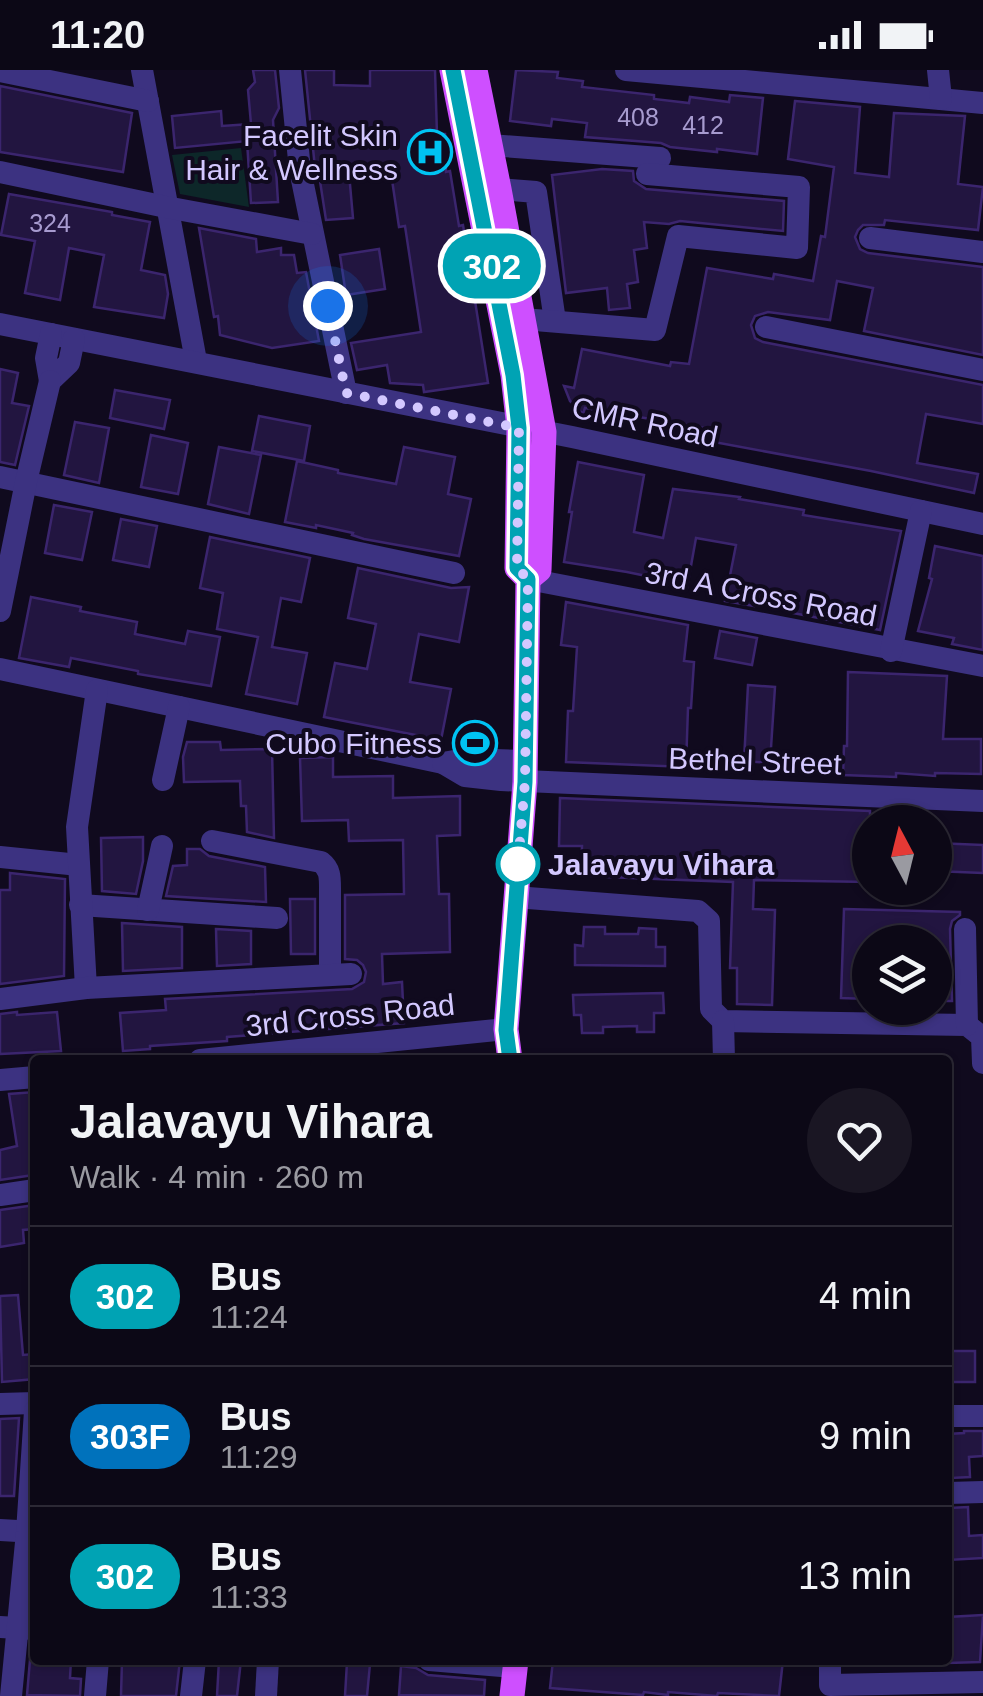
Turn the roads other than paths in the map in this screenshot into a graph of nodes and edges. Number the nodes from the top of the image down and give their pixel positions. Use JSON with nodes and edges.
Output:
{"nodes":[{"id":1,"x":142,"y":70,"type":"edge"},
{"id":2,"x":290,"y":70,"type":"edge"},
{"id":3,"x":452,"y":70,"type":"edge"},
{"id":4,"x":474,"y":70,"type":"edge"},
{"id":5,"x":626,"y":70,"type":"edge"},
{"id":6,"x":938,"y":70,"type":"edge"},
{"id":7,"x":0,"y":71,"type":"edge"},
{"id":8,"x":941,"y":98,"type":"junction"},
{"id":9,"x":148,"y":102,"type":"junction"},
{"id":10,"x":983,"y":103,"type":"edge"},
{"id":11,"x":490,"y":145,"type":"junction"},
{"id":12,"x":0,"y":172,"type":"edge"},
{"id":13,"x":500,"y":189,"type":"junction"},
{"id":14,"x":166,"y":207,"type":"junction"},
{"id":15,"x":312,"y":234,"type":"junction"},
{"id":16,"x":870,"y":238,"type":"dead end"},
{"id":17,"x":983,"y":252,"type":"edge"},
{"id":18,"x":523,"y":319,"type":"junction"},
{"id":19,"x":555,"y":321,"type":"junction"},
{"id":20,"x":0,"y":324,"type":"edge"},
{"id":21,"x":766,"y":327,"type":"dead end"},
{"id":22,"x":62,"y":337,"type":"junction"},
{"id":23,"x":196,"y":362,"type":"junction"},
{"id":24,"x":983,"y":370,"type":"edge"},
{"id":25,"x":346,"y":393,"type":"junction"},
{"id":26,"x":531,"y":430,"type":"junction"},
{"id":27,"x":0,"y":477,"type":"edge"},
{"id":28,"x":26,"y":482,"type":"junction"},
{"id":29,"x":922,"y":511,"type":"junction"},
{"id":30,"x":983,"y":524,"type":"edge"},
{"id":31,"x":454,"y":573,"type":"dead end"},
{"id":32,"x":528,"y":579,"type":"junction"},
{"id":33,"x":0,"y":611,"type":"edge"},
{"id":34,"x":891,"y":650,"type":"junction"},
{"id":35,"x":983,"y":666,"type":"edge"},
{"id":36,"x":0,"y":669,"type":"edge"},
{"id":37,"x":97,"y":690,"type":"junction"},
{"id":38,"x":178,"y":708,"type":"junction"},
{"id":39,"x":526,"y":771,"type":"junction"},
{"id":40,"x":163,"y":780,"type":"dead end"},
{"id":41,"x":983,"y":801,"type":"edge"},
{"id":42,"x":212,"y":841,"type":"dead end"},
{"id":43,"x":162,"y":846,"type":"dead end"},
{"id":44,"x":0,"y":857,"type":"edge"},
{"id":45,"x":78,"y":865,"type":"junction"},
{"id":46,"x":515,"y":897,"type":"junction"},
{"id":47,"x":80,"y":905,"type":"junction"},
{"id":48,"x":148,"y":910,"type":"junction"},
{"id":49,"x":278,"y":918,"type":"dead end"},
{"id":50,"x":965,"y":929,"type":"dead end"},
{"id":51,"x":86,"y":988,"type":"junction"},
{"id":52,"x":0,"y":999,"type":"edge"},
{"id":53,"x":722,"y":1021,"type":"junction"},
{"id":54,"x":967,"y":1026,"type":"junction"},
{"id":55,"x":506,"y":1030,"type":"junction"},
{"id":56,"x":251,"y":1055,"type":"edge"},
{"id":57,"x":509,"y":1055,"type":"edge"},
{"id":58,"x":724,"y":1055,"type":"edge"},
{"id":59,"x":983,"y":1063,"type":"edge"},
{"id":60,"x":30,"y":1077,"type":"edge"},
{"id":61,"x":0,"y":1080,"type":"edge"},
{"id":62,"x":30,"y":1191,"type":"edge"},
{"id":63,"x":0,"y":1194,"type":"edge"},
{"id":64,"x":30,"y":1403,"type":"edge"},
{"id":65,"x":0,"y":1404,"type":"edge"},
{"id":66,"x":952,"y":1416,"type":"edge"},
{"id":67,"x":983,"y":1416,"type":"edge"},
{"id":68,"x":983,"y":1492,"type":"edge"},
{"id":69,"x":952,"y":1494,"type":"edge"},
{"id":70,"x":0,"y":1530,"type":"edge"},
{"id":71,"x":30,"y":1532,"type":"edge"},
{"id":72,"x":30,"y":1539,"type":"edge"},
{"id":73,"x":17,"y":1628,"type":"edge"},
{"id":74,"x":98,"y":1665,"type":"edge"},
{"id":75,"x":195,"y":1665,"type":"edge"},
{"id":76,"x":268,"y":1665,"type":"edge"},
{"id":77,"x":516,"y":1665,"type":"edge"},
{"id":78,"x":830,"y":1665,"type":"edge"},
{"id":79,"x":983,"y":1682,"type":"edge"},
{"id":80,"x":11,"y":1696,"type":"edge"},
{"id":81,"x":95,"y":1696,"type":"edge"},
{"id":82,"x":192,"y":1696,"type":"edge"},
{"id":83,"x":266,"y":1696,"type":"edge"},
{"id":84,"x":512,"y":1696,"type":"edge"}],
"edges":[{"from":1,"to":9,"type":"street"},
{"from":2,"to":15,"type":"street"},
{"from":3,"to":26,"type":"main road"},
{"from":4,"to":11,"type":"main road"},
{"from":5,"to":8,"type":"street"},
{"from":6,"to":8,"type":"street"},
{"from":7,"to":9,"type":"street"},
{"from":8,"to":10,"type":"street"},
{"from":9,"to":14,"type":"street"},
{"from":11,"to":13,"type":"main road"},
{"from":11,"to":19,"type":"street"},
{"from":12,"to":14,"type":"street"},
{"from":13,"to":18,"type":"main road"},
{"from":13,"to":19,"type":"street"},
{"from":14,"to":15,"type":"street"},
{"from":14,"to":23,"type":"street"},
{"from":15,"to":25,"type":"street"},
{"from":16,"to":17,"type":"street"},
{"from":18,"to":19,"type":"street"},
{"from":18,"to":26,"type":"main road"},
{"from":20,"to":22,"type":"street","name":"CMR Road"},
{"from":21,"to":24,"type":"street"},
{"from":22,"to":23,"type":"street","name":"CMR Road"},
{"from":22,"to":28,"type":"street"},
{"from":23,"to":25,"type":"street","name":"CMR Road"},
{"from":25,"to":26,"type":"street","name":"CMR Road"},
{"from":26,"to":29,"type":"street","name":"CMR Road"},
{"from":26,"to":32,"type":"main road"},
{"from":27,"to":28,"type":"street"},
{"from":28,"to":31,"type":"street"},
{"from":28,"to":33,"type":"street"},
{"from":29,"to":30,"type":"street","name":"CMR Road"},
{"from":29,"to":34,"type":"street"},
{"from":32,"to":34,"type":"street","name":"3rd A Cross Road"},
{"from":32,"to":39,"type":"main road"},
{"from":34,"to":35,"type":"street","name":"3rd A Cross Road"},
{"from":36,"to":37,"type":"street","name":"Bethel Street"},
{"from":37,"to":38,"type":"street","name":"Bethel Street"},
{"from":37,"to":45,"type":"street"},
{"from":38,"to":39,"type":"street","name":"Bethel Street"},
{"from":38,"to":40,"type":"street"},
{"from":39,"to":41,"type":"street","name":"Bethel Street"},
{"from":39,"to":46,"type":"main road"},
{"from":42,"to":51,"type":"street"},
{"from":43,"to":48,"type":"street"},
{"from":44,"to":45,"type":"street"},
{"from":45,"to":47,"type":"street"},
{"from":46,"to":53,"type":"street"},
{"from":46,"to":55,"type":"main road"},
{"from":47,"to":48,"type":"street"},
{"from":47,"to":51,"type":"street"},
{"from":48,"to":49,"type":"street"},
{"from":50,"to":54,"type":"street"},
{"from":51,"to":52,"type":"street"},
{"from":53,"to":54,"type":"street"},
{"from":53,"to":58,"type":"street"},
{"from":54,"to":59,"type":"street"},
{"from":55,"to":56,"type":"street","name":"3rd Cross Road"},
{"from":55,"to":57,"type":"main road"},
{"from":60,"to":61,"type":"street"},
{"from":62,"to":63,"type":"street"},
{"from":64,"to":65,"type":"street"},
{"from":66,"to":67,"type":"street"},
{"from":68,"to":69,"type":"street"},
{"from":70,"to":71,"type":"street"},
{"from":72,"to":73,"type":"street"},
{"from":73,"to":80,"type":"street"},
{"from":74,"to":81,"type":"street"},
{"from":75,"to":82,"type":"street"},
{"from":76,"to":83,"type":"street"},
{"from":77,"to":84,"type":"main road"},
{"from":78,"to":79,"type":"street"}]}
